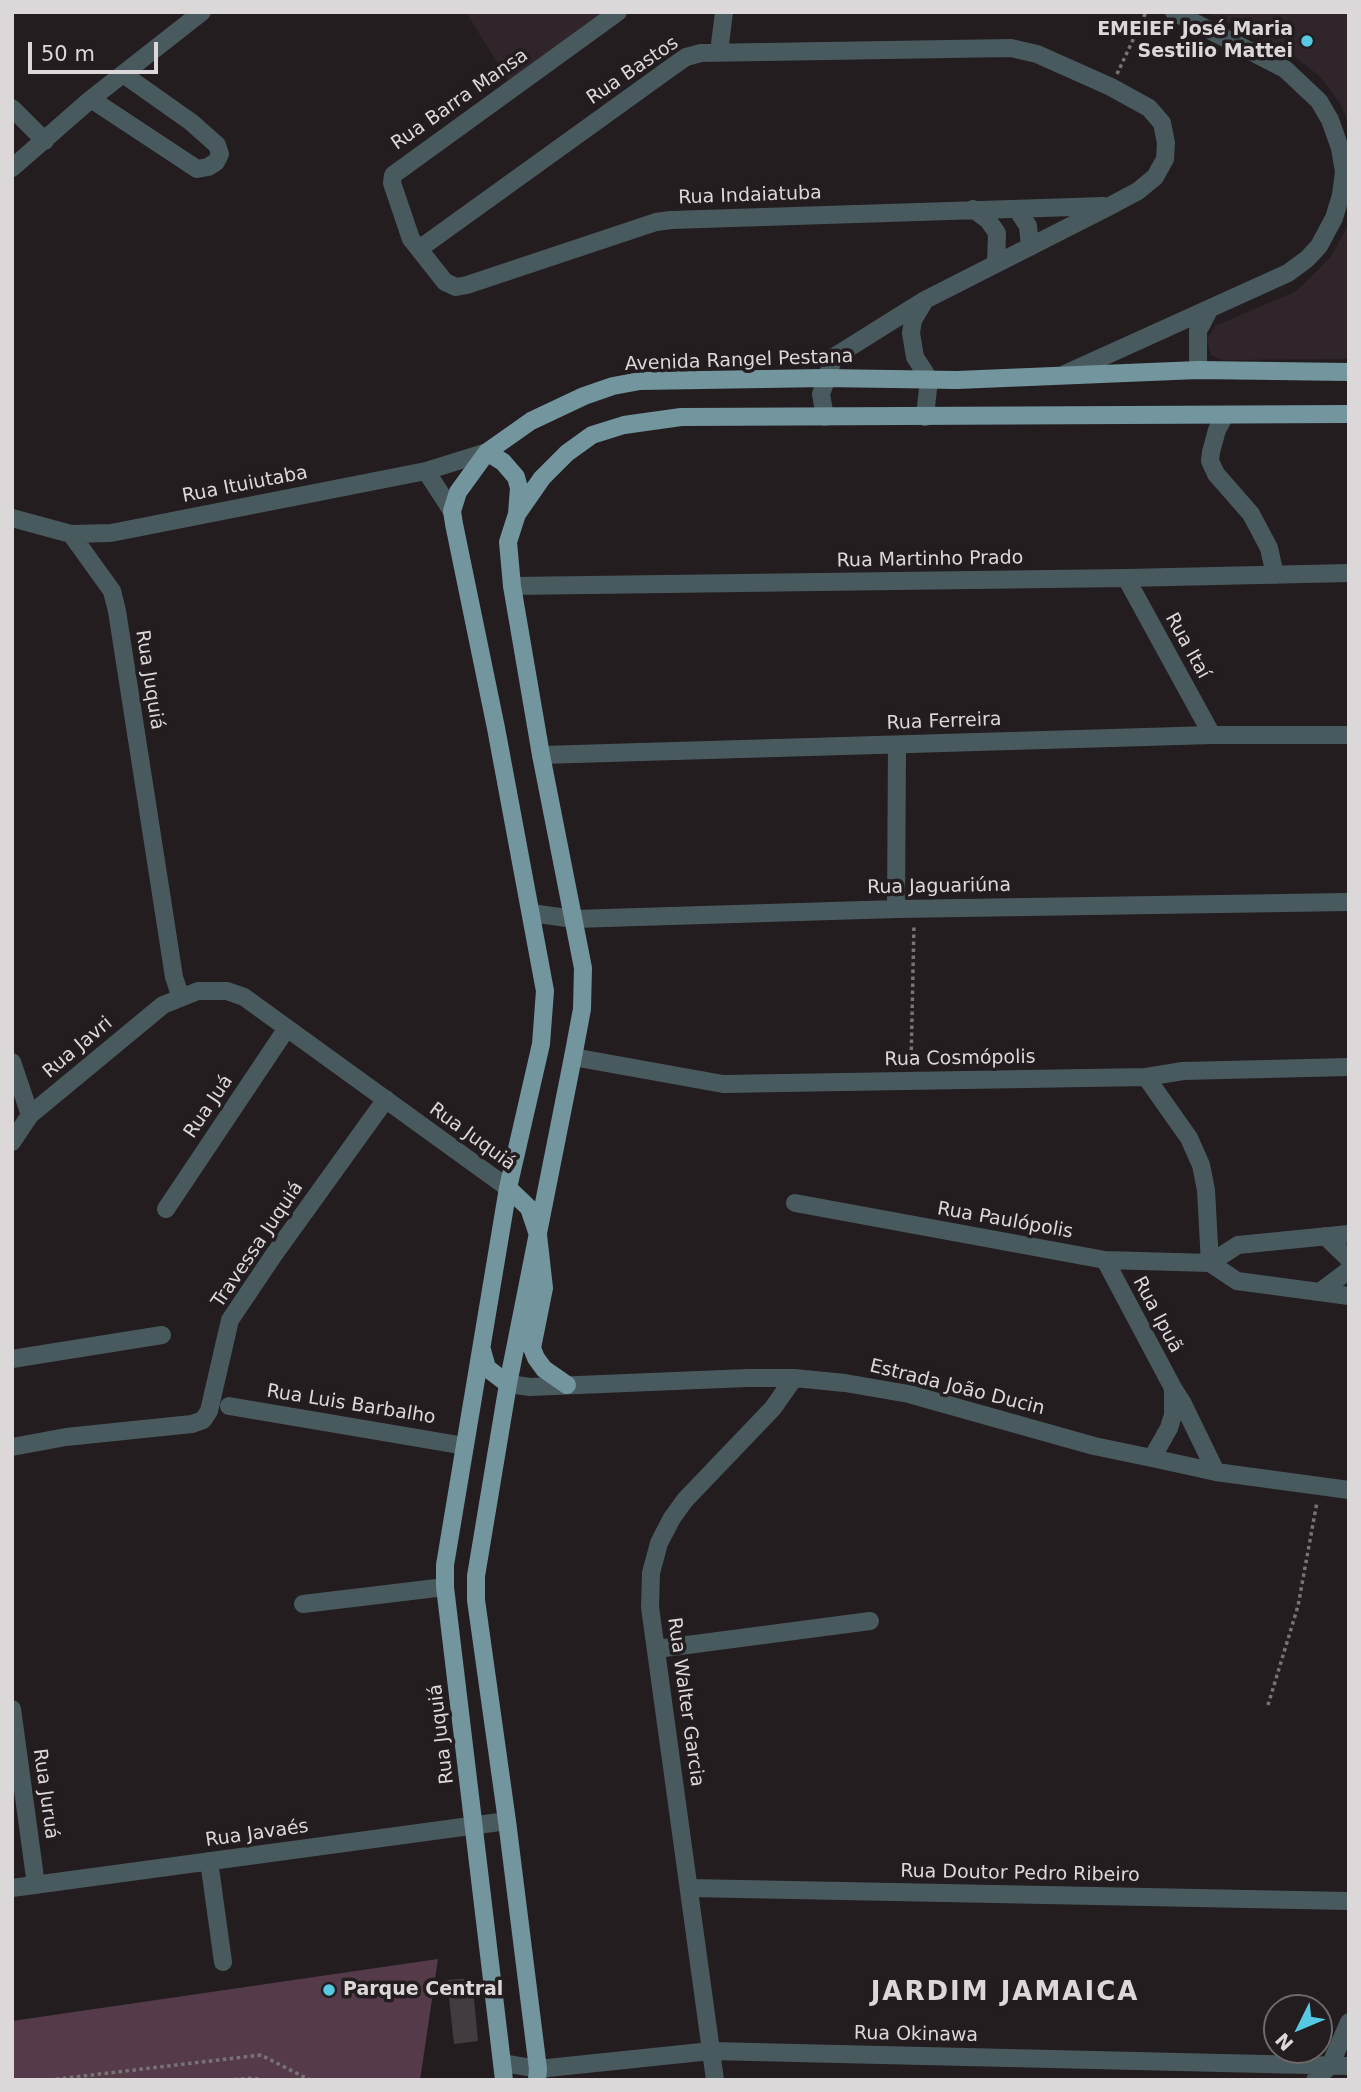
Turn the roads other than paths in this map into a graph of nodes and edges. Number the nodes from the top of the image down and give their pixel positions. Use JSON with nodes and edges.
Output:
{"nodes":[{"id":1,"x":202,"y":12,"type":"edge"},
{"id":2,"x":618,"y":12,"type":"edge"},
{"id":3,"x":724,"y":12,"type":"edge"},
{"id":4,"x":1174,"y":12,"type":"edge"},
{"id":5,"x":719,"y":51,"type":"junction"},
{"id":6,"x":123,"y":74,"type":"junction"},
{"id":7,"x":91,"y":99,"type":"junction"},
{"id":8,"x":12,"y":108,"type":"edge"},
{"id":9,"x":45,"y":141,"type":"junction"},
{"id":10,"x":12,"y":168,"type":"edge"},
{"id":11,"x":1110,"y":206,"type":"junction"},
{"id":12,"x":973,"y":209,"type":"junction"},
{"id":13,"x":1017,"y":209,"type":"junction"},
{"id":14,"x":1030,"y":247,"type":"junction"},
{"id":15,"x":419,"y":249,"type":"junction"},
{"id":16,"x":996,"y":264,"type":"junction"},
{"id":17,"x":925,"y":300,"type":"junction"},
{"id":18,"x":1209,"y":310,"type":"junction"},
{"id":19,"x":1198,"y":370,"type":"junction"},
{"id":20,"x":1349,"y":372,"type":"edge"},
{"id":21,"x":1065,"y":374,"type":"junction"},
{"id":22,"x":825,"y":378,"type":"junction"},
{"id":23,"x":929,"y":379,"type":"junction"},
{"id":24,"x":1349,"y":414,"type":"edge"},
{"id":25,"x":1225,"y":415,"type":"junction"},
{"id":26,"x":825,"y":417,"type":"junction"},
{"id":27,"x":925,"y":417,"type":"junction"},
{"id":28,"x":487,"y":452,"type":"junction"},
{"id":29,"x":426,"y":471,"type":"junction"},
{"id":30,"x":452,"y":511,"type":"junction"},
{"id":31,"x":517,"y":514,"type":"junction"},
{"id":32,"x":12,"y":518,"type":"edge"},
{"id":33,"x":71,"y":534,"type":"junction"},
{"id":34,"x":1349,"y":573,"type":"edge"},
{"id":35,"x":1275,"y":575,"type":"junction"},
{"id":36,"x":1126,"y":578,"type":"junction"},
{"id":37,"x":512,"y":586,"type":"junction"},
{"id":38,"x":1212,"y":735,"type":"junction"},
{"id":39,"x":1349,"y":735,"type":"edge"},
{"id":40,"x":897,"y":745,"type":"junction"},
{"id":41,"x":541,"y":755,"type":"junction"},
{"id":42,"x":1349,"y":902,"type":"edge"},
{"id":43,"x":905,"y":908,"type":"junction"},
{"id":44,"x":531,"y":913,"type":"junction"},
{"id":45,"x":574,"y":919,"type":"junction"},
{"id":46,"x":181,"y":998,"type":"junction"},
{"id":47,"x":287,"y":1028,"type":"junction"},
{"id":48,"x":573,"y":1057,"type":"junction"},
{"id":49,"x":12,"y":1062,"type":"edge"},
{"id":50,"x":1349,"y":1067,"type":"edge"},
{"id":51,"x":1146,"y":1077,"type":"junction"},
{"id":52,"x":386,"y":1099,"type":"junction"},
{"id":53,"x":30,"y":1115,"type":"junction"},
{"id":54,"x":12,"y":1142,"type":"edge"},
{"id":55,"x":508,"y":1188,"type":"junction"},
{"id":56,"x":795,"y":1203,"type":"dead end"},
{"id":57,"x":166,"y":1209,"type":"dead end"},
{"id":58,"x":1349,"y":1234,"type":"edge"},
{"id":59,"x":538,"y":1235,"type":"junction"},
{"id":60,"x":1325,"y":1236,"type":"junction"},
{"id":61,"x":1349,"y":1259,"type":"edge"},
{"id":62,"x":1105,"y":1260,"type":"junction"},
{"id":63,"x":1210,"y":1263,"type":"junction"},
{"id":64,"x":1349,"y":1270,"type":"edge"},
{"id":65,"x":1320,"y":1292,"type":"junction"},
{"id":66,"x":1349,"y":1296,"type":"edge"},
{"id":67,"x":162,"y":1335,"type":"dead end"},
{"id":68,"x":481,"y":1344,"type":"junction"},
{"id":69,"x":12,"y":1359,"type":"edge"},
{"id":70,"x":794,"y":1378,"type":"junction"},
{"id":71,"x":508,"y":1384,"type":"junction"},
{"id":72,"x":566,"y":1385,"type":"junction"},
{"id":73,"x":1172,"y":1388,"type":"junction"},
{"id":74,"x":229,"y":1406,"type":"dead end"},
{"id":75,"x":465,"y":1446,"type":"junction"},
{"id":76,"x":12,"y":1447,"type":"edge"},
{"id":77,"x":1152,"y":1458,"type":"junction"},
{"id":78,"x":1216,"y":1472,"type":"junction"},
{"id":79,"x":1349,"y":1490,"type":"edge"},
{"id":80,"x":445,"y":1587,"type":"junction"},
{"id":81,"x":303,"y":1604,"type":"dead end"},
{"id":82,"x":870,"y":1621,"type":"dead end"},
{"id":83,"x":657,"y":1649,"type":"junction"},
{"id":84,"x":12,"y":1710,"type":"edge"},
{"id":85,"x":507,"y":1821,"type":"junction"},
{"id":86,"x":474,"y":1826,"type":"junction"},
{"id":87,"x":209,"y":1861,"type":"junction"},
{"id":88,"x":36,"y":1885,"type":"junction"},
{"id":89,"x":12,"y":1888,"type":"edge"},
{"id":90,"x":690,"y":1888,"type":"junction"},
{"id":91,"x":1349,"y":1901,"type":"edge"},
{"id":92,"x":223,"y":1962,"type":"dead end"},
{"id":93,"x":1349,"y":2022,"type":"edge"},
{"id":94,"x":711,"y":2051,"type":"junction"},
{"id":95,"x":1330,"y":2066,"type":"junction"},
{"id":96,"x":1349,"y":2066,"type":"edge"},
{"id":97,"x":503,"y":2071,"type":"edge"},
{"id":98,"x":538,"y":2075,"type":"edge"},
{"id":99,"x":715,"y":2080,"type":"edge"},
{"id":100,"x":1315,"y":2080,"type":"edge"}],
"edges":[{"from":1,"to":6,"type":"street"},
{"from":2,"to":15,"type":"street","name":"Rua Barra Mansa"},
{"from":3,"to":5,"type":"street"},
{"from":4,"to":18,"type":"street"},
{"from":5,"to":11,"type":"street","name":"Rua Bastos"},
{"from":5,"to":15,"type":"street","name":"Rua Bastos"},
{"from":6,"to":7,"type":"street"},
{"from":6,"to":7,"type":"street"},
{"from":7,"to":9,"type":"street"},
{"from":8,"to":9,"type":"street"},
{"from":9,"to":10,"type":"street"},
{"from":11,"to":13,"type":"street","name":"Rua Indaiatuba"},
{"from":11,"to":14,"type":"street","name":"Rua Bastos"},
{"from":12,"to":13,"type":"street","name":"Rua Indaiatuba"},
{"from":12,"to":15,"type":"street","name":"Rua Indaiatuba"},
{"from":12,"to":16,"type":"street"},
{"from":13,"to":14,"type":"street"},
{"from":14,"to":16,"type":"street","name":"Rua Bastos"},
{"from":16,"to":17,"type":"street","name":"Rua Bastos"},
{"from":17,"to":22,"type":"street","name":"Rua Bastos"},
{"from":17,"to":23,"type":"street"},
{"from":18,"to":19,"type":"street"},
{"from":18,"to":21,"type":"street"},
{"from":19,"to":20,"type":"main road","name":"Avenida Rangel Pestana"},
{"from":19,"to":21,"type":"main road","name":"Avenida Rangel Pestana"},
{"from":21,"to":23,"type":"main road","name":"Avenida Rangel Pestana"},
{"from":22,"to":23,"type":"main road","name":"Avenida Rangel Pestana"},
{"from":22,"to":26,"type":"street"},
{"from":22,"to":28,"type":"main road","name":"Avenida Rangel Pestana"},
{"from":23,"to":27,"type":"street"},
{"from":24,"to":25,"type":"main road"},
{"from":25,"to":27,"type":"main road"},
{"from":25,"to":35,"type":"street"},
{"from":26,"to":27,"type":"main road"},
{"from":26,"to":31,"type":"main road"},
{"from":28,"to":29,"type":"street","name":"Rua Ituiutaba"},
{"from":28,"to":30,"type":"main road","name":"Avenida Rangel Pestana"},
{"from":28,"to":31,"type":"main road"},
{"from":29,"to":30,"type":"street"},
{"from":29,"to":33,"type":"street","name":"Rua Ituiutaba"},
{"from":30,"to":44,"type":"main road"},
{"from":31,"to":37,"type":"main road"},
{"from":32,"to":33,"type":"street"},
{"from":33,"to":46,"type":"street","name":"Rua Juquiá"},
{"from":34,"to":35,"type":"street","name":"Rua Martinho Prado"},
{"from":35,"to":36,"type":"street","name":"Rua Martinho Prado"},
{"from":36,"to":37,"type":"street","name":"Rua Martinho Prado"},
{"from":36,"to":38,"type":"street","name":"Rua Itaí"},
{"from":37,"to":41,"type":"main road"},
{"from":38,"to":39,"type":"street","name":"Rua Ferreira"},
{"from":38,"to":40,"type":"street","name":"Rua Ferreira"},
{"from":40,"to":41,"type":"street","name":"Rua Ferreira"},
{"from":40,"to":43,"type":"street"},
{"from":41,"to":45,"type":"main road"},
{"from":42,"to":43,"type":"street","name":"Rua Jaguariúna"},
{"from":43,"to":45,"type":"street","name":"Rua Jaguariúna"},
{"from":44,"to":45,"type":"street","name":"Rua Jaguariúna"},
{"from":44,"to":55,"type":"main road"},
{"from":45,"to":48,"type":"main road"},
{"from":46,"to":47,"type":"street","name":"Rua Juquiá"},
{"from":46,"to":53,"type":"street","name":"Rua Javri"},
{"from":47,"to":52,"type":"street","name":"Rua Juquiá"},
{"from":47,"to":57,"type":"street","name":"Rua Juá"},
{"from":48,"to":51,"type":"street","name":"Rua Cosmópolis"},
{"from":48,"to":59,"type":"main road"},
{"from":49,"to":53,"type":"street"},
{"from":50,"to":51,"type":"street","name":"Rua Cosmópolis"},
{"from":51,"to":63,"type":"street"},
{"from":52,"to":55,"type":"street","name":"Rua Juquiá"},
{"from":52,"to":76,"type":"street","name":"Travessa Juquiá"},
{"from":53,"to":54,"type":"street","name":"Rua Javri"},
{"from":55,"to":59,"type":"main road"},
{"from":55,"to":68,"type":"main road","name":"Rua Juquiá"},
{"from":56,"to":62,"type":"street","name":"Rua Paulópolis"},
{"from":58,"to":60,"type":"street"},
{"from":59,"to":71,"type":"main road"},
{"from":59,"to":72,"type":"main road"},
{"from":60,"to":61,"type":"street"},
{"from":60,"to":63,"type":"street"},
{"from":62,"to":63,"type":"street","name":"Rua Paulópolis"},
{"from":62,"to":73,"type":"street","name":"Rua Ipuã"},
{"from":63,"to":65,"type":"street"},
{"from":64,"to":65,"type":"street"},
{"from":65,"to":66,"type":"street"},
{"from":67,"to":69,"type":"street"},
{"from":68,"to":71,"type":"main road"},
{"from":68,"to":75,"type":"main road","name":"Rua Juquiá"},
{"from":70,"to":72,"type":"street","name":"Estrada João Ducin"},
{"from":70,"to":77,"type":"street","name":"Estrada João Ducin"},
{"from":70,"to":83,"type":"street","name":"Rua Walter Garcia"},
{"from":71,"to":72,"type":"street","name":"Estrada João Ducin"},
{"from":71,"to":85,"type":"main road"},
{"from":73,"to":77,"type":"street"},
{"from":73,"to":78,"type":"street","name":"Rua Ipuã"},
{"from":74,"to":75,"type":"street","name":"Rua Luis Barbalho"},
{"from":75,"to":80,"type":"main road","name":"Rua Juquiá"},
{"from":77,"to":78,"type":"street","name":"Estrada João Ducin"},
{"from":78,"to":79,"type":"street","name":"Estrada João Ducin"},
{"from":80,"to":81,"type":"street"},
{"from":80,"to":86,"type":"main road","name":"Rua Juquiá"},
{"from":82,"to":83,"type":"street"},
{"from":83,"to":90,"type":"street","name":"Rua Walter Garcia"},
{"from":84,"to":88,"type":"street","name":"Rua Juruá"},
{"from":85,"to":86,"type":"street","name":"Rua Javaés"},
{"from":85,"to":98,"type":"main road"},
{"from":86,"to":87,"type":"street","name":"Rua Javaés"},
{"from":86,"to":97,"type":"main road","name":"Rua Juquiá"},
{"from":87,"to":88,"type":"street","name":"Rua Javaés"},
{"from":87,"to":92,"type":"street"},
{"from":88,"to":89,"type":"street","name":"Rua Javaés"},
{"from":90,"to":91,"type":"street","name":"Rua Doutor Pedro Ribeiro"},
{"from":90,"to":94,"type":"street","name":"Rua Walter Garcia"},
{"from":93,"to":95,"type":"street"},
{"from":94,"to":95,"type":"street","name":"Rua Okinawa"},
{"from":94,"to":98,"type":"street","name":"Rua Okinawa"},
{"from":94,"to":99,"type":"street","name":"Rua Walter Garcia"},
{"from":95,"to":96,"type":"street","name":"Rua Okinawa"},
{"from":95,"to":100,"type":"street"},
{"from":97,"to":98,"type":"street","name":"Rua Okinawa"}]}
